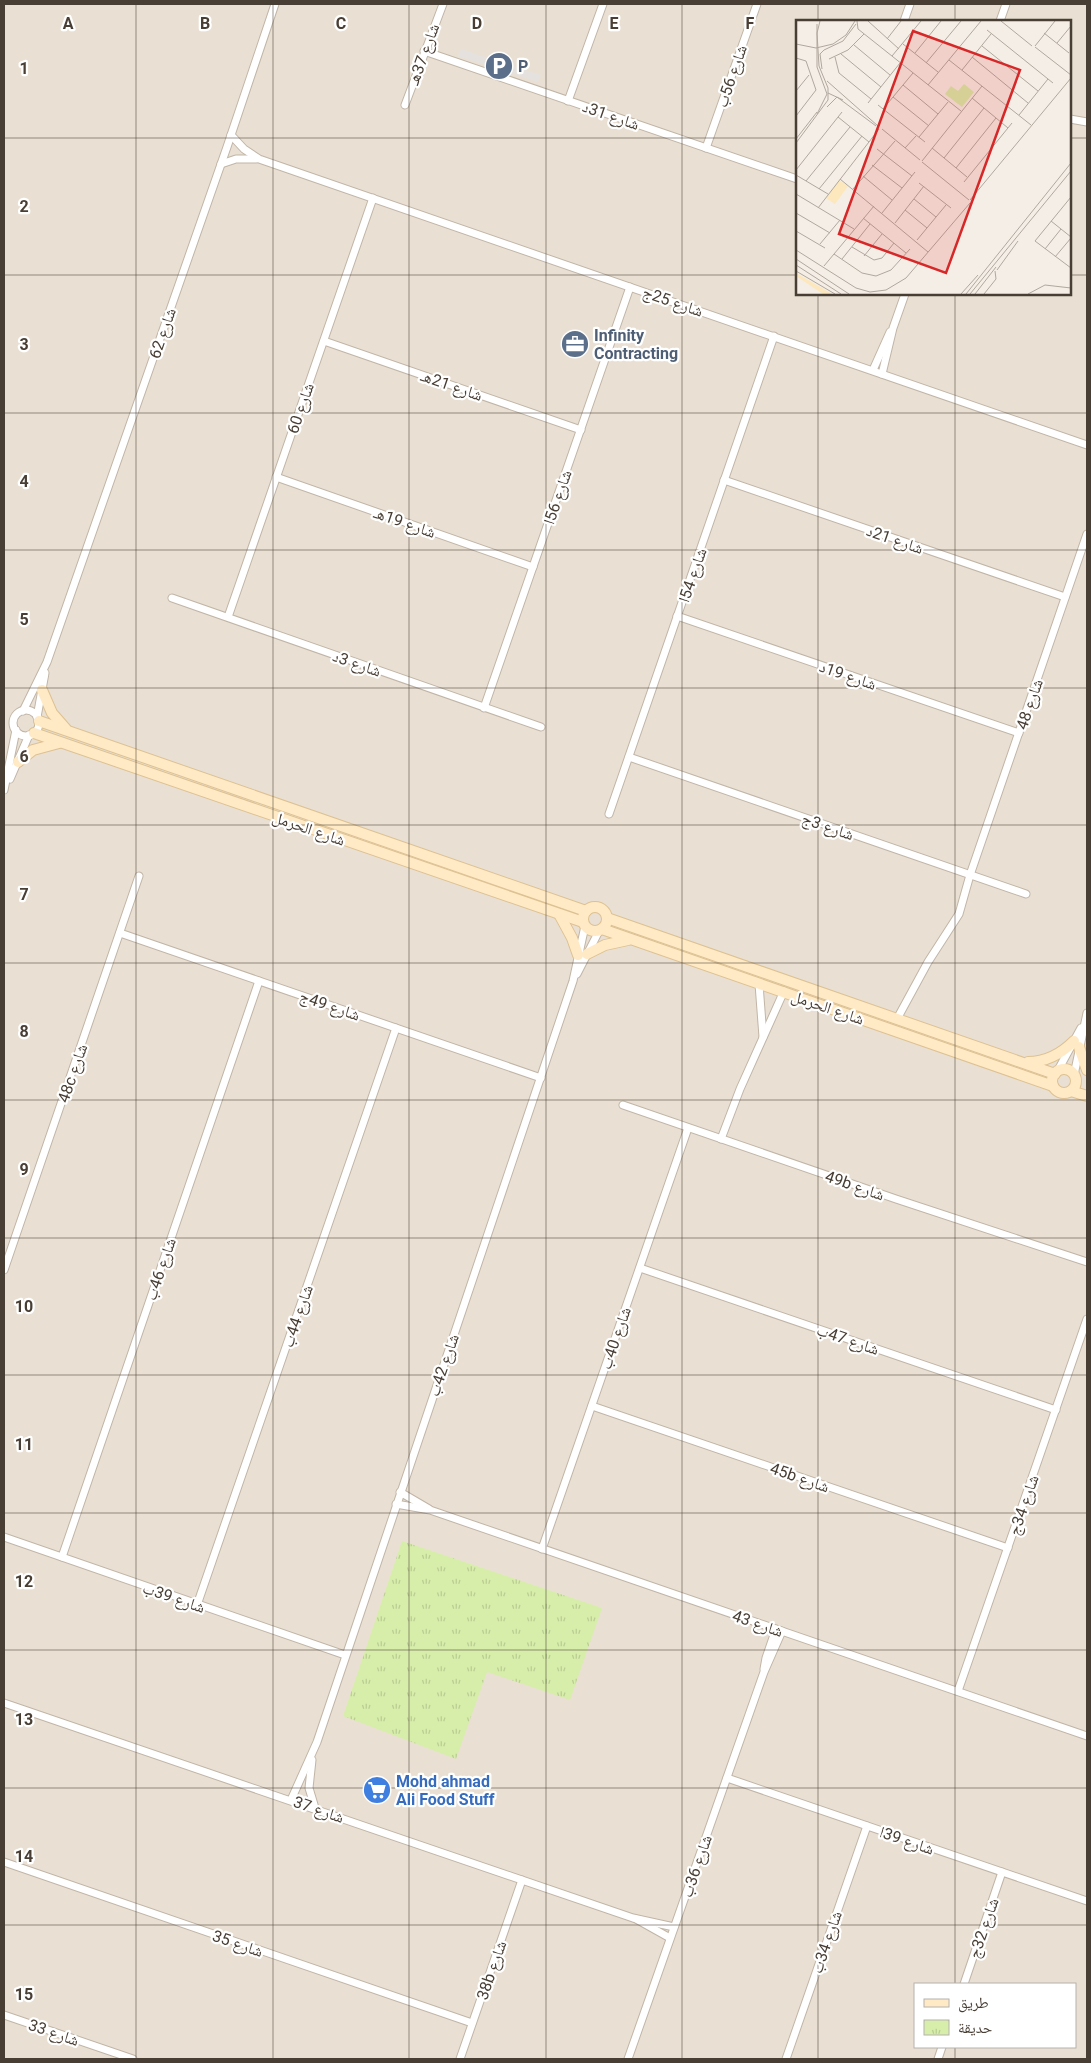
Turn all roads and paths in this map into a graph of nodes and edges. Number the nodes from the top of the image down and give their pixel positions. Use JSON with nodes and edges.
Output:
{"nodes":[{"id":1,"x":275,"y":4,"type":"edge"},
{"id":2,"x":443,"y":4,"type":"edge"},
{"id":3,"x":603,"y":4,"type":"edge"},
{"id":4,"x":757,"y":4,"type":"edge"},
{"id":5,"x":910,"y":4,"type":"edge"},
{"id":6,"x":1006,"y":4,"type":"edge"},
{"id":7,"x":904,"y":20,"type":"edge"},
{"id":8,"x":1000,"y":20,"type":"edge"},
{"id":9,"x":424,"y":51,"type":"junction"},
{"id":10,"x":568,"y":101,"type":"junction"},
{"id":11,"x":405,"y":105,"type":"dead end"},
{"id":12,"x":1071,"y":119,"type":"edge"},
{"id":13,"x":1087,"y":122,"type":"edge"},
{"id":14,"x":231,"y":135,"type":"junction"},
{"id":15,"x":706,"y":148,"type":"junction"},
{"id":16,"x":259,"y":159,"type":"junction"},
{"id":17,"x":221,"y":164,"type":"junction"},
{"id":18,"x":796,"y":180,"type":"edge"},
{"id":19,"x":373,"y":198,"type":"junction"},
{"id":20,"x":630,"y":287,"type":"junction"},
{"id":21,"x":904,"y":295,"type":"edge"},
{"id":22,"x":893,"y":328,"type":"junction"},
{"id":23,"x":774,"y":336,"type":"junction"},
{"id":24,"x":324,"y":341,"type":"junction"},
{"id":25,"x":873,"y":370,"type":"junction"},
{"id":26,"x":882,"y":374,"type":"junction"},
{"id":27,"x":581,"y":430,"type":"junction"},
{"id":28,"x":1087,"y":445,"type":"edge"},
{"id":29,"x":276,"y":477,"type":"junction"},
{"id":30,"x":724,"y":480,"type":"junction"},
{"id":31,"x":1087,"y":534,"type":"edge"},
{"id":32,"x":533,"y":567,"type":"junction"},
{"id":33,"x":1065,"y":597,"type":"junction"},
{"id":34,"x":172,"y":598,"type":"dead end"},
{"id":35,"x":678,"y":616,"type":"junction"},
{"id":36,"x":228,"y":617,"type":"junction"},
{"id":37,"x":47,"y":662,"type":"junction"},
{"id":38,"x":42,"y":690,"type":"junction"},
{"id":39,"x":484,"y":708,"type":"junction"},
{"id":40,"x":23,"y":711,"type":"junction"},
{"id":41,"x":38,"y":719,"type":"junction"},
{"id":42,"x":541,"y":727,"type":"dead end"},
{"id":43,"x":16,"y":730,"type":"junction"},
{"id":44,"x":69,"y":732,"type":"junction"},
{"id":45,"x":31,"y":734,"type":"junction"},
{"id":46,"x":1019,"y":734,"type":"junction"},
{"id":47,"x":61,"y":743,"type":"junction"},
{"id":48,"x":629,"y":757,"type":"junction"},
{"id":49,"x":18,"y":762,"type":"junction"},
{"id":50,"x":4,"y":790,"type":"edge"},
{"id":51,"x":610,"y":814,"type":"dead end"},
{"id":52,"x":970,"y":875,"type":"junction"},
{"id":53,"x":139,"y":876,"type":"dead end"},
{"id":54,"x":1026,"y":894,"type":"dead end"},
{"id":55,"x":586,"y":911,"type":"junction"},
{"id":56,"x":559,"y":914,"type":"junction"},
{"id":57,"x":607,"y":918,"type":"junction"},
{"id":58,"x":584,"y":924,"type":"junction"},
{"id":59,"x":600,"y":930,"type":"junction"},
{"id":60,"x":120,"y":933,"type":"junction"},
{"id":61,"x":634,"y":940,"type":"junction"},
{"id":62,"x":583,"y":954,"type":"junction"},
{"id":63,"x":259,"y":981,"type":"junction"},
{"id":64,"x":759,"y":984,"type":"junction"},
{"id":65,"x":784,"y":991,"type":"junction"},
{"id":66,"x":1086,"y":1016,"type":"edge"},
{"id":67,"x":897,"y":1019,"type":"junction"},
{"id":68,"x":396,"y":1028,"type":"junction"},
{"id":69,"x":763,"y":1040,"type":"junction"},
{"id":70,"x":1076,"y":1044,"type":"junction"},
{"id":71,"x":1023,"y":1062,"type":"junction"},
{"id":72,"x":1087,"y":1070,"type":"edge"},
{"id":73,"x":1056,"y":1073,"type":"junction"},
{"id":74,"x":1075,"y":1077,"type":"junction"},
{"id":75,"x":540,"y":1078,"type":"junction"},
{"id":76,"x":1087,"y":1083,"type":"edge"},
{"id":77,"x":1053,"y":1086,"type":"junction"},
{"id":78,"x":1071,"y":1091,"type":"junction"},
{"id":79,"x":1087,"y":1096,"type":"edge"},
{"id":80,"x":623,"y":1105,"type":"dead end"},
{"id":81,"x":688,"y":1128,"type":"junction"},
{"id":82,"x":721,"y":1139,"type":"junction"},
{"id":83,"x":1087,"y":1262,"type":"edge"},
{"id":84,"x":640,"y":1268,"type":"junction"},
{"id":85,"x":4,"y":1270,"type":"edge"},
{"id":86,"x":1087,"y":1320,"type":"edge"},
{"id":87,"x":592,"y":1406,"type":"junction"},
{"id":88,"x":1056,"y":1410,"type":"junction"},
{"id":89,"x":400,"y":1492,"type":"junction"},
{"id":90,"x":396,"y":1504,"type":"junction"},
{"id":91,"x":430,"y":1510,"type":"junction"},
{"id":92,"x":4,"y":1537,"type":"edge"},
{"id":93,"x":1008,"y":1548,"type":"junction"},
{"id":94,"x":542,"y":1549,"type":"junction"},
{"id":95,"x":62,"y":1557,"type":"junction"},
{"id":96,"x":197,"y":1605,"type":"junction"},
{"id":97,"x":779,"y":1630,"type":"junction"},
{"id":98,"x":345,"y":1655,"type":"junction"},
{"id":99,"x":958,"y":1692,"type":"junction"},
{"id":100,"x":4,"y":1703,"type":"edge"},
{"id":101,"x":1087,"y":1736,"type":"edge"},
{"id":102,"x":314,"y":1750,"type":"junction"},
{"id":103,"x":727,"y":1778,"type":"junction"},
{"id":104,"x":291,"y":1800,"type":"junction"},
{"id":105,"x":316,"y":1808,"type":"junction"},
{"id":106,"x":867,"y":1826,"type":"junction"},
{"id":107,"x":4,"y":1862,"type":"edge"},
{"id":108,"x":1002,"y":1872,"type":"junction"},
{"id":109,"x":522,"y":1880,"type":"junction"},
{"id":110,"x":1087,"y":1901,"type":"edge"},
{"id":111,"x":633,"y":1918,"type":"junction"},
{"id":112,"x":674,"y":1927,"type":"junction"},
{"id":113,"x":670,"y":1938,"type":"junction"},
{"id":114,"x":964,"y":1983,"type":"edge"},
{"id":115,"x":4,"y":2015,"type":"edge"},
{"id":116,"x":472,"y":2023,"type":"junction"},
{"id":117,"x":133,"y":2059,"type":"edge"},
{"id":118,"x":460,"y":2059,"type":"edge"},
{"id":119,"x":628,"y":2059,"type":"edge"},
{"id":120,"x":786,"y":2059,"type":"edge"}],
"edges":[{"from":1,"to":14,"type":"street","name":"شارع 62"},
{"from":2,"to":9,"type":"street","name":"شارع 37هـ"},
{"from":3,"to":10,"type":"street"},
{"from":4,"to":15,"type":"street","name":"شارع 56ب"},
{"from":5,"to":7,"type":"street"},
{"from":6,"to":8,"type":"street"},
{"from":9,"to":10,"type":"street","name":"شارع 31د"},
{"from":9,"to":11,"type":"street","name":"شارع 37هـ"},
{"from":10,"to":15,"type":"street","name":"شارع 31د"},
{"from":12,"to":13,"type":"street"},
{"from":14,"to":16,"type":"street","name":"شارع 25ج"},
{"from":14,"to":17,"type":"street","name":"شارع 62"},
{"from":15,"to":18,"type":"street","name":"شارع 31د"},
{"from":16,"to":17,"type":"street","name":"شارع 25ج"},
{"from":16,"to":19,"type":"street","name":"شارع 25ج"},
{"from":17,"to":37,"type":"street","name":"شارع 62"},
{"from":19,"to":20,"type":"street","name":"شارع 25ج"},
{"from":19,"to":24,"type":"street","name":"شارع 60"},
{"from":20,"to":23,"type":"street","name":"شارع 25ج"},
{"from":20,"to":27,"type":"street","name":"شارع 56ا"},
{"from":21,"to":22,"type":"street"},
{"from":22,"to":25,"type":"street"},
{"from":22,"to":26,"type":"street"},
{"from":23,"to":25,"type":"street","name":"شارع 25ج"},
{"from":23,"to":30,"type":"street","name":"شارع 54ا"},
{"from":24,"to":27,"type":"street","name":"شارع 21هـ"},
{"from":24,"to":29,"type":"street","name":"شارع 60"},
{"from":25,"to":26,"type":"street","name":"شارع 25ج"},
{"from":26,"to":28,"type":"street","name":"شارع 25ج"},
{"from":27,"to":32,"type":"street","name":"شارع 56ا"},
{"from":29,"to":32,"type":"street","name":"شارع 19هـ"},
{"from":29,"to":36,"type":"street","name":"شارع 60"},
{"from":30,"to":33,"type":"street","name":"شارع 21د"},
{"from":30,"to":35,"type":"street","name":"شارع 54ا"},
{"from":31,"to":33,"type":"street","name":"شارع 48"},
{"from":32,"to":39,"type":"street","name":"شارع 56ا"},
{"from":33,"to":46,"type":"street","name":"شارع 48"},
{"from":34,"to":36,"type":"street","name":"شارع 3د"},
{"from":35,"to":46,"type":"street","name":"شارع 19د"},
{"from":35,"to":48,"type":"street","name":"شارع 54ا"},
{"from":36,"to":39,"type":"street","name":"شارع 3د"},
{"from":37,"to":38,"type":"street","name":"شارع 62"},
{"from":37,"to":40,"type":"street","name":"شارع 62"},
{"from":38,"to":41,"type":"street","name":"شارع 62"},
{"from":38,"to":44,"type":"street"},
{"from":39,"to":42,"type":"street","name":"شارع 3د"},
{"from":40,"to":41,"type":"street"},
{"from":40,"to":43,"type":"street"},
{"from":41,"to":44,"type":"street","name":"شارع الحرمل"},
{"from":41,"to":45,"type":"street"},
{"from":43,"to":45,"type":"street"},
{"from":43,"to":50,"type":"street"},
{"from":44,"to":55,"type":"street","name":"شارع الحرمل"},
{"from":45,"to":47,"type":"street","name":"شارع الحرمل"},
{"from":45,"to":49,"type":"street"},
{"from":46,"to":52,"type":"street","name":"شارع 48"},
{"from":47,"to":49,"type":"street"},
{"from":47,"to":56,"type":"street","name":"شارع الحرمل"},
{"from":48,"to":51,"type":"street","name":"شارع 54ا"},
{"from":48,"to":52,"type":"street","name":"شارع 3ج"},
{"from":49,"to":50,"type":"street"},
{"from":52,"to":54,"type":"street","name":"شارع 3ج"},
{"from":52,"to":67,"type":"street","name":"شارع 48"},
{"from":53,"to":60,"type":"street","name":"48c شارع"},
{"from":55,"to":57,"type":"street"},
{"from":55,"to":58,"type":"street"},
{"from":56,"to":58,"type":"street","name":"شارع الحرمل"},
{"from":56,"to":62,"type":"street"},
{"from":57,"to":59,"type":"street"},
{"from":57,"to":67,"type":"street","name":"شارع الحرمل"},
{"from":58,"to":59,"type":"street"},
{"from":58,"to":62,"type":"street","name":"شارع 42ب"},
{"from":59,"to":61,"type":"street","name":"شارع الحرمل"},
{"from":59,"to":62,"type":"street","name":"شارع 42ب"},
{"from":60,"to":63,"type":"street","name":"شارع 49ج"},
{"from":60,"to":85,"type":"street","name":"48c شارع"},
{"from":61,"to":62,"type":"street"},
{"from":61,"to":64,"type":"street","name":"شارع الحرمل"},
{"from":62,"to":75,"type":"street","name":"شارع 42ب"},
{"from":63,"to":68,"type":"street","name":"شارع 49ج"},
{"from":63,"to":95,"type":"street","name":"شارع 46ب"},
{"from":64,"to":65,"type":"street","name":"شارع الحرمل"},
{"from":64,"to":69,"type":"street"},
{"from":65,"to":69,"type":"street"},
{"from":65,"to":77,"type":"street","name":"شارع الحرمل"},
{"from":66,"to":70,"type":"street"},
{"from":67,"to":71,"type":"street","name":"شارع الحرمل"},
{"from":68,"to":75,"type":"street","name":"شارع 49ج"},
{"from":68,"to":96,"type":"street","name":"شارع 44ب"},
{"from":69,"to":82,"type":"street"},
{"from":70,"to":71,"type":"street"},
{"from":70,"to":72,"type":"street"},
{"from":70,"to":73,"type":"street"},
{"from":70,"to":74,"type":"street"},
{"from":71,"to":73,"type":"street","name":"شارع الحرمل"},
{"from":73,"to":74,"type":"street"},
{"from":73,"to":77,"type":"street"},
{"from":74,"to":76,"type":"street"},
{"from":74,"to":78,"type":"street"},
{"from":75,"to":89,"type":"street","name":"شارع 42ب"},
{"from":77,"to":78,"type":"street"},
{"from":78,"to":79,"type":"street"},
{"from":80,"to":81,"type":"street","name":"49b شارع"},
{"from":81,"to":82,"type":"street","name":"49b شارع"},
{"from":81,"to":84,"type":"street","name":"شارع 40ب"},
{"from":82,"to":83,"type":"street","name":"49b شارع"},
{"from":84,"to":87,"type":"street","name":"شارع 40ب"},
{"from":84,"to":88,"type":"street","name":"شارع 47ب"},
{"from":86,"to":88,"type":"street","name":"شارع 34ج"},
{"from":87,"to":93,"type":"street","name":"45b شارع"},
{"from":87,"to":94,"type":"street","name":"شارع 40ب"},
{"from":88,"to":93,"type":"street","name":"شارع 34ج"},
{"from":89,"to":90,"type":"street","name":"شارع 42ب"},
{"from":89,"to":91,"type":"street","name":"شارع 43"},
{"from":90,"to":91,"type":"street","name":"شارع 43"},
{"from":90,"to":98,"type":"street","name":"شارع 42ب"},
{"from":91,"to":94,"type":"street","name":"شارع 43"},
{"from":92,"to":95,"type":"street","name":"شارع 39ب"},
{"from":93,"to":99,"type":"street","name":"شارع 34ج"},
{"from":94,"to":97,"type":"street","name":"شارع 43"},
{"from":95,"to":96,"type":"street","name":"شارع 39ب"},
{"from":96,"to":98,"type":"street","name":"شارع 39ب"},
{"from":97,"to":99,"type":"street","name":"شارع 43"},
{"from":97,"to":103,"type":"street","name":"شارع 36ب"},
{"from":98,"to":102,"type":"street","name":"شارع 42ب"},
{"from":99,"to":101,"type":"street","name":"شارع 43"},
{"from":100,"to":104,"type":"street","name":"شارع 37"},
{"from":102,"to":104,"type":"street","name":"شارع 42ب"},
{"from":102,"to":105,"type":"street","name":"شارع 42ب"},
{"from":103,"to":106,"type":"street","name":"شارع 39ا"},
{"from":103,"to":112,"type":"street","name":"شارع 36ب"},
{"from":104,"to":105,"type":"street","name":"شارع 37"},
{"from":105,"to":109,"type":"street","name":"شارع 37"},
{"from":106,"to":108,"type":"street","name":"شارع 39ا"},
{"from":106,"to":120,"type":"street","name":"شارع 34ب"},
{"from":107,"to":116,"type":"street","name":"شارع 35"},
{"from":108,"to":110,"type":"street","name":"شارع 39ا"},
{"from":108,"to":114,"type":"street","name":"شارع 32ج"},
{"from":109,"to":111,"type":"street","name":"شارع 37"},
{"from":109,"to":116,"type":"street","name":"38b شارع"},
{"from":111,"to":112,"type":"street","name":"شارع 37"},
{"from":111,"to":113,"type":"street","name":"شارع 37"},
{"from":112,"to":113,"type":"street","name":"شارع 36ب"},
{"from":113,"to":119,"type":"street","name":"شارع 36ب"},
{"from":115,"to":117,"type":"street","name":"شارع 33"},
{"from":116,"to":118,"type":"street","name":"38b شارع"}]}
